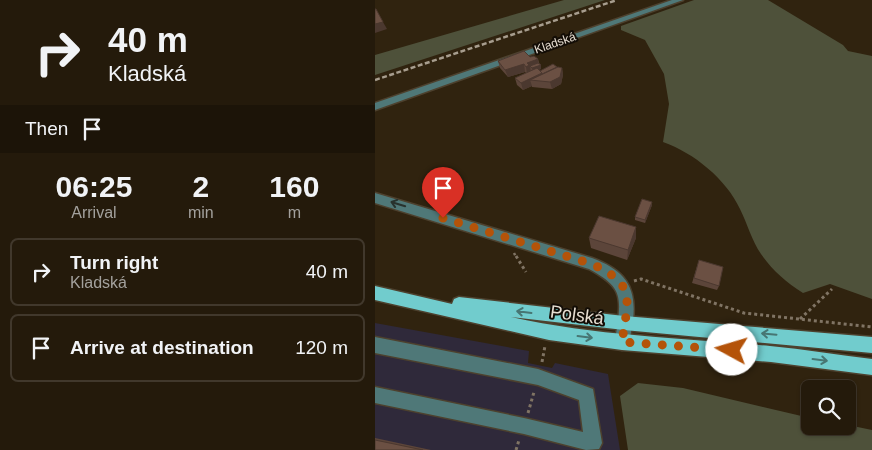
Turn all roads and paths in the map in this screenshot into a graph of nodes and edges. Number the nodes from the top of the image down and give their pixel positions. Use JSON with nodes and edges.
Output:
{"nodes":[{"id":1,"x":679,"y":0,"type":"edge"},
{"id":2,"x":375,"y":107,"type":"edge"},
{"id":3,"x":375,"y":198,"type":"edge"},
{"id":4,"x":511,"y":239,"type":"junction"},
{"id":5,"x":526,"y":272,"type":"dead end"},
{"id":6,"x":623,"y":285,"type":"junction"},
{"id":7,"x":832,"y":289,"type":"dead end"},
{"id":8,"x":375,"y":293,"type":"edge"},
{"id":9,"x":399,"y":298,"type":"junction"},
{"id":10,"x":800,"y":319,"type":"junction"},
{"id":11,"x":624,"y":324,"type":"junction"},
{"id":12,"x":872,"y":327,"type":"edge"},
{"id":13,"x":622,"y":342,"type":"junction"},
{"id":14,"x":375,"y":345,"type":"edge"},
{"id":15,"x":872,"y":345,"type":"edge"},
{"id":16,"x":545,"y":346,"type":"dead end"},
{"id":17,"x":872,"y":367,"type":"edge"},
{"id":18,"x":539,"y":377,"type":"junction"},
{"id":19,"x":375,"y":395,"type":"edge"},
{"id":20,"x":524,"y":426,"type":"junction"},
{"id":21,"x":593,"y":447,"type":"edge"},
{"id":22,"x":516,"y":450,"type":"edge"}],
"edges":[{"from":1,"to":2,"type":"street","name":"Kladská"},
{"from":4,"to":3,"type":"street","one_way":true},
{"from":4,"to":5,"type":"path"},
{"from":4,"to":6,"type":"street"},
{"from":6,"to":10,"type":"path"},
{"from":6,"to":11,"type":"street"},
{"from":7,"to":10,"type":"path"},
{"from":8,"to":9,"type":"main road","name":"Polská"},
{"from":11,"to":9,"type":"main road","name":"Polská","one_way":true},
{"from":9,"to":13,"type":"main road","name":"Polská","one_way":true},
{"from":10,"to":12,"type":"path"},
{"from":11,"to":13,"type":"street"},
{"from":15,"to":11,"type":"main road","name":"Polská","one_way":true},
{"from":13,"to":17,"type":"main road","name":"Polská","one_way":true},
{"from":14,"to":18,"type":"street"},
{"from":16,"to":18,"type":"path"},
{"from":18,"to":20,"type":"path"},
{"from":18,"to":21,"type":"street"},
{"from":19,"to":20,"type":"street"},
{"from":20,"to":21,"type":"street"},
{"from":20,"to":22,"type":"path"}]}
